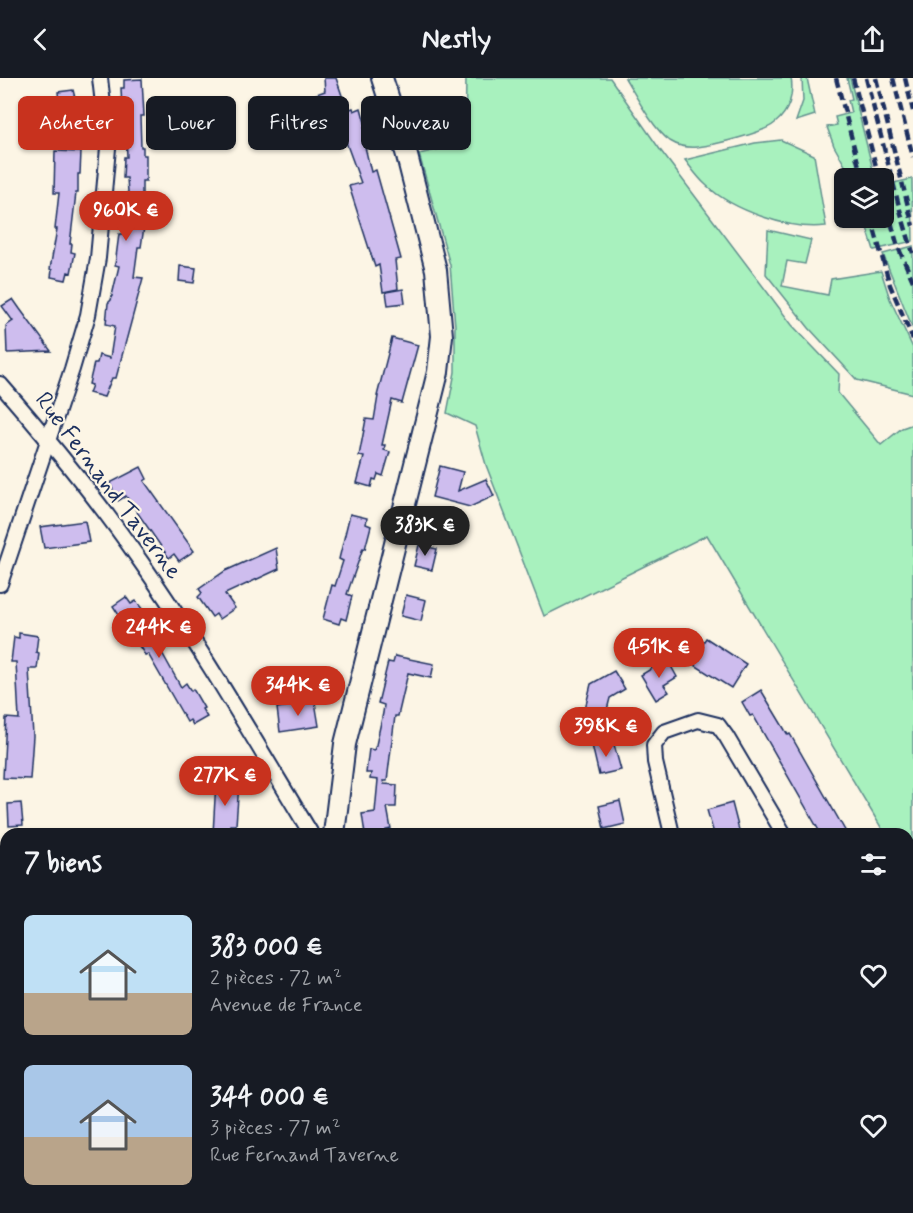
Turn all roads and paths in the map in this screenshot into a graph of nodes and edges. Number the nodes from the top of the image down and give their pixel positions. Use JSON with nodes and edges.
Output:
{"nodes":[{"id":1,"x":100,"y":78,"type":"edge"},
{"id":2,"x":382,"y":78,"type":"edge"},
{"id":3,"x":0,"y":384,"type":"edge"},
{"id":4,"x":49,"y":440,"type":"junction"},
{"id":5,"x":0,"y":584,"type":"edge"},
{"id":6,"x":310,"y":828,"type":"edge"},
{"id":7,"x":335,"y":828,"type":"edge"},
{"id":8,"x":671,"y":828,"type":"edge"},
{"id":9,"x":780,"y":828,"type":"edge"}],
"edges":[{"from":1,"to":4,"type":"street"},
{"from":2,"to":7,"type":"street"},
{"from":3,"to":4,"type":"street","name":"Rue Fernand Taverne"},
{"from":4,"to":5,"type":"street"},
{"from":4,"to":6,"type":"street","name":"Rue Fernand Taverne"},
{"from":8,"to":9,"type":"street"}]}
